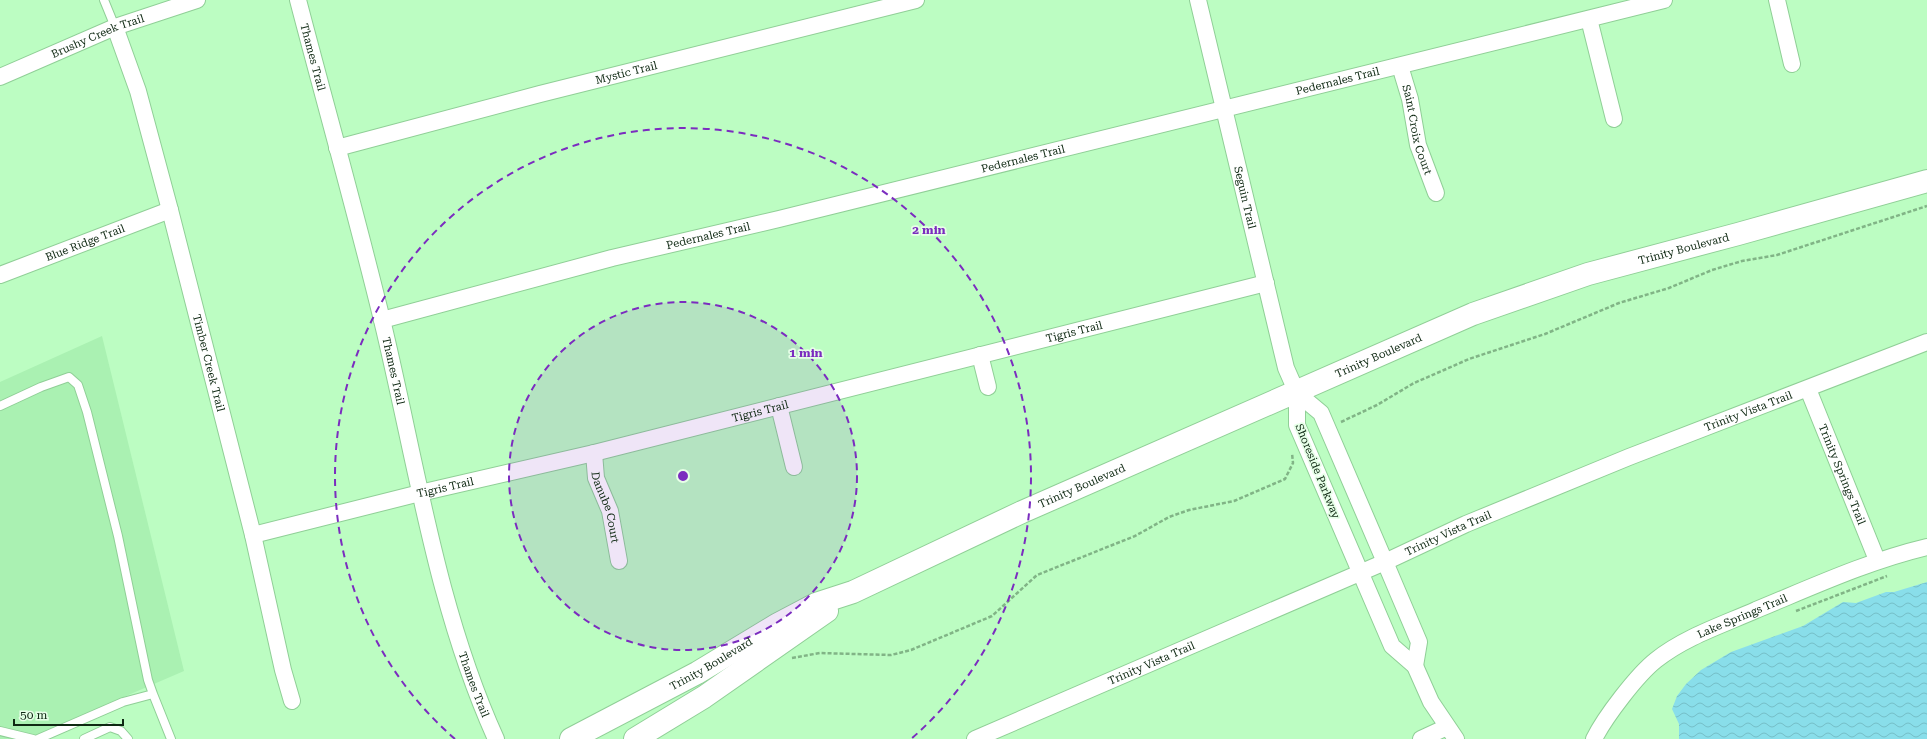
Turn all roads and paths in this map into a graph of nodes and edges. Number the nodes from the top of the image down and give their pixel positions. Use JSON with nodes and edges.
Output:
{"nodes":[{"id":1,"x":104,"y":0,"type":"edge"},
{"id":2,"x":197,"y":0,"type":"edge"},
{"id":3,"x":298,"y":0,"type":"edge"},
{"id":4,"x":916,"y":0,"type":"edge"},
{"id":5,"x":1198,"y":0,"type":"edge"},
{"id":6,"x":1664,"y":0,"type":"edge"},
{"id":7,"x":1777,"y":0,"type":"edge"},
{"id":8,"x":1589,"y":19,"type":"junction"},
{"id":9,"x":115,"y":28,"type":"junction"},
{"id":10,"x":1792,"y":64,"type":"dead end"},
{"id":11,"x":1400,"y":66,"type":"junction"},
{"id":12,"x":0,"y":77,"type":"edge"},
{"id":13,"x":1224,"y":109,"type":"junction"},
{"id":14,"x":1614,"y":119,"type":"dead end"},
{"id":15,"x":336,"y":148,"type":"junction"},
{"id":16,"x":1927,"y":180,"type":"edge"},
{"id":17,"x":1436,"y":192,"type":"dead end"},
{"id":18,"x":1927,"y":206,"type":"edge"},
{"id":19,"x":170,"y":210,"type":"junction"},
{"id":20,"x":0,"y":275,"type":"edge"},
{"id":21,"x":1266,"y":282,"type":"junction"},
{"id":22,"x":382,"y":320,"type":"junction"},
{"id":23,"x":1927,"y":342,"type":"edge"},
{"id":24,"x":980,"y":355,"type":"junction"},
{"id":25,"x":988,"y":387,"type":"dead end"},
{"id":26,"x":1808,"y":389,"type":"junction"},
{"id":27,"x":1297,"y":392,"type":"junction"},
{"id":28,"x":0,"y":406,"type":"edge"},
{"id":29,"x":779,"y":406,"type":"junction"},
{"id":30,"x":1327,"y":428,"type":"junction"},
{"id":31,"x":1303,"y":439,"type":"junction"},
{"id":32,"x":594,"y":453,"type":"junction"},
{"id":33,"x":794,"y":467,"type":"dead end"},
{"id":34,"x":420,"y":493,"type":"junction"},
{"id":35,"x":253,"y":535,"type":"junction"},
{"id":36,"x":1927,"y":547,"type":"edge"},
{"id":37,"x":1877,"y":560,"type":"junction"},
{"id":38,"x":619,"y":561,"type":"dead end"},
{"id":39,"x":1385,"y":562,"type":"junction"},
{"id":40,"x":1360,"y":573,"type":"junction"},
{"id":41,"x":1893,"y":573,"type":"dead end"},
{"id":42,"x":853,"y":592,"type":"junction"},
{"id":43,"x":1792,"y":613,"type":"dead end"},
{"id":44,"x":789,"y":659,"type":"dead end"},
{"id":45,"x":1415,"y":666,"type":"junction"},
{"id":46,"x":153,"y":694,"type":"junction"},
{"id":47,"x":292,"y":701,"type":"dead end"},
{"id":48,"x":0,"y":731,"type":"edge"},
{"id":49,"x":1452,"y":733,"type":"edge"},
{"id":50,"x":33,"y":739,"type":"edge"},
{"id":51,"x":38,"y":739,"type":"edge"},
{"id":52,"x":84,"y":739,"type":"edge"},
{"id":53,"x":128,"y":739,"type":"edge"},
{"id":54,"x":171,"y":739,"type":"edge"},
{"id":55,"x":496,"y":739,"type":"edge"},
{"id":56,"x":571,"y":739,"type":"edge"},
{"id":57,"x":635,"y":739,"type":"edge"},
{"id":58,"x":975,"y":739,"type":"edge"},
{"id":59,"x":1421,"y":739,"type":"edge"},
{"id":60,"x":1594,"y":739,"type":"edge"}],
"edges":[{"from":1,"to":9,"type":"lane"},
{"from":2,"to":9,"type":"street","name":"Brushy Creek Trail"},
{"from":3,"to":15,"type":"street","name":"Thames Trail"},
{"from":4,"to":15,"type":"street","name":"Mystic Trail"},
{"from":5,"to":13,"type":"street","name":"Seguin Trail"},
{"from":6,"to":8,"type":"street","name":"Pedernales Trail"},
{"from":7,"to":10,"type":"street"},
{"from":8,"to":11,"type":"street","name":"Pedernales Trail"},
{"from":8,"to":14,"type":"street"},
{"from":9,"to":12,"type":"street","name":"Brushy Creek Trail"},
{"from":9,"to":19,"type":"street","name":"Timber Creek Trail"},
{"from":11,"to":13,"type":"street","name":"Pedernales Trail"},
{"from":11,"to":17,"type":"street","name":"Saint Croix Court"},
{"from":13,"to":21,"type":"street","name":"Seguin Trail"},
{"from":13,"to":22,"type":"street","name":"Pedernales Trail"},
{"from":15,"to":22,"type":"street","name":"Thames Trail"},
{"from":16,"to":27,"type":"main road","name":"Trinity Boulevard"},
{"from":18,"to":30,"type":"path"},
{"from":19,"to":20,"type":"street","name":"Blue Ridge Trail"},
{"from":19,"to":35,"type":"street","name":"Timber Creek Trail"},
{"from":21,"to":24,"type":"street","name":"Tigris Trail"},
{"from":21,"to":27,"type":"street","name":"Seguin Trail"},
{"from":22,"to":34,"type":"street","name":"Thames Trail"},
{"from":23,"to":26,"type":"street","name":"Trinity Vista Trail"},
{"from":24,"to":25,"type":"street"},
{"from":24,"to":29,"type":"street","name":"Tigris Trail"},
{"from":26,"to":37,"type":"street","name":"Trinity Springs Trail"},
{"from":26,"to":39,"type":"street","name":"Trinity Vista Trail"},
{"from":27,"to":30,"type":"street"},
{"from":27,"to":31,"type":"street","name":"Shoreside Parkway"},
{"from":27,"to":42,"type":"main road","name":"Trinity Boulevard"},
{"from":28,"to":46,"type":"lane"},
{"from":29,"to":32,"type":"street","name":"Tigris Trail"},
{"from":29,"to":33,"type":"street"},
{"from":30,"to":39,"type":"street"},
{"from":31,"to":40,"type":"street","name":"Shoreside Parkway"},
{"from":31,"to":44,"type":"path"},
{"from":32,"to":34,"type":"street","name":"Tigris Trail"},
{"from":32,"to":38,"type":"street","name":"Danube Court"},
{"from":34,"to":35,"type":"street","name":"Tigris Trail"},
{"from":34,"to":55,"type":"street","name":"Thames Trail"},
{"from":35,"to":47,"type":"street","name":"Timber Creek Trail"},
{"from":36,"to":37,"type":"street","name":"Lake Springs Trail"},
{"from":37,"to":60,"type":"street","name":"Lake Springs Trail"},
{"from":39,"to":40,"type":"street","name":"Trinity Vista Trail"},
{"from":39,"to":45,"type":"street"},
{"from":40,"to":45,"type":"street","name":"Shoreside Parkway"},
{"from":40,"to":58,"type":"street","name":"Trinity Vista Trail"},
{"from":41,"to":43,"type":"path"},
{"from":42,"to":56,"type":"main road","name":"Trinity Boulevard"},
{"from":42,"to":57,"type":"main road","name":"Trinity Boulevard"},
{"from":45,"to":49,"type":"street","name":"Shoreside Parkway"},
{"from":46,"to":51,"type":"lane"},
{"from":46,"to":54,"type":"lane"},
{"from":48,"to":50,"type":"lane"},
{"from":49,"to":59,"type":"street"},
{"from":52,"to":53,"type":"lane"}]}
